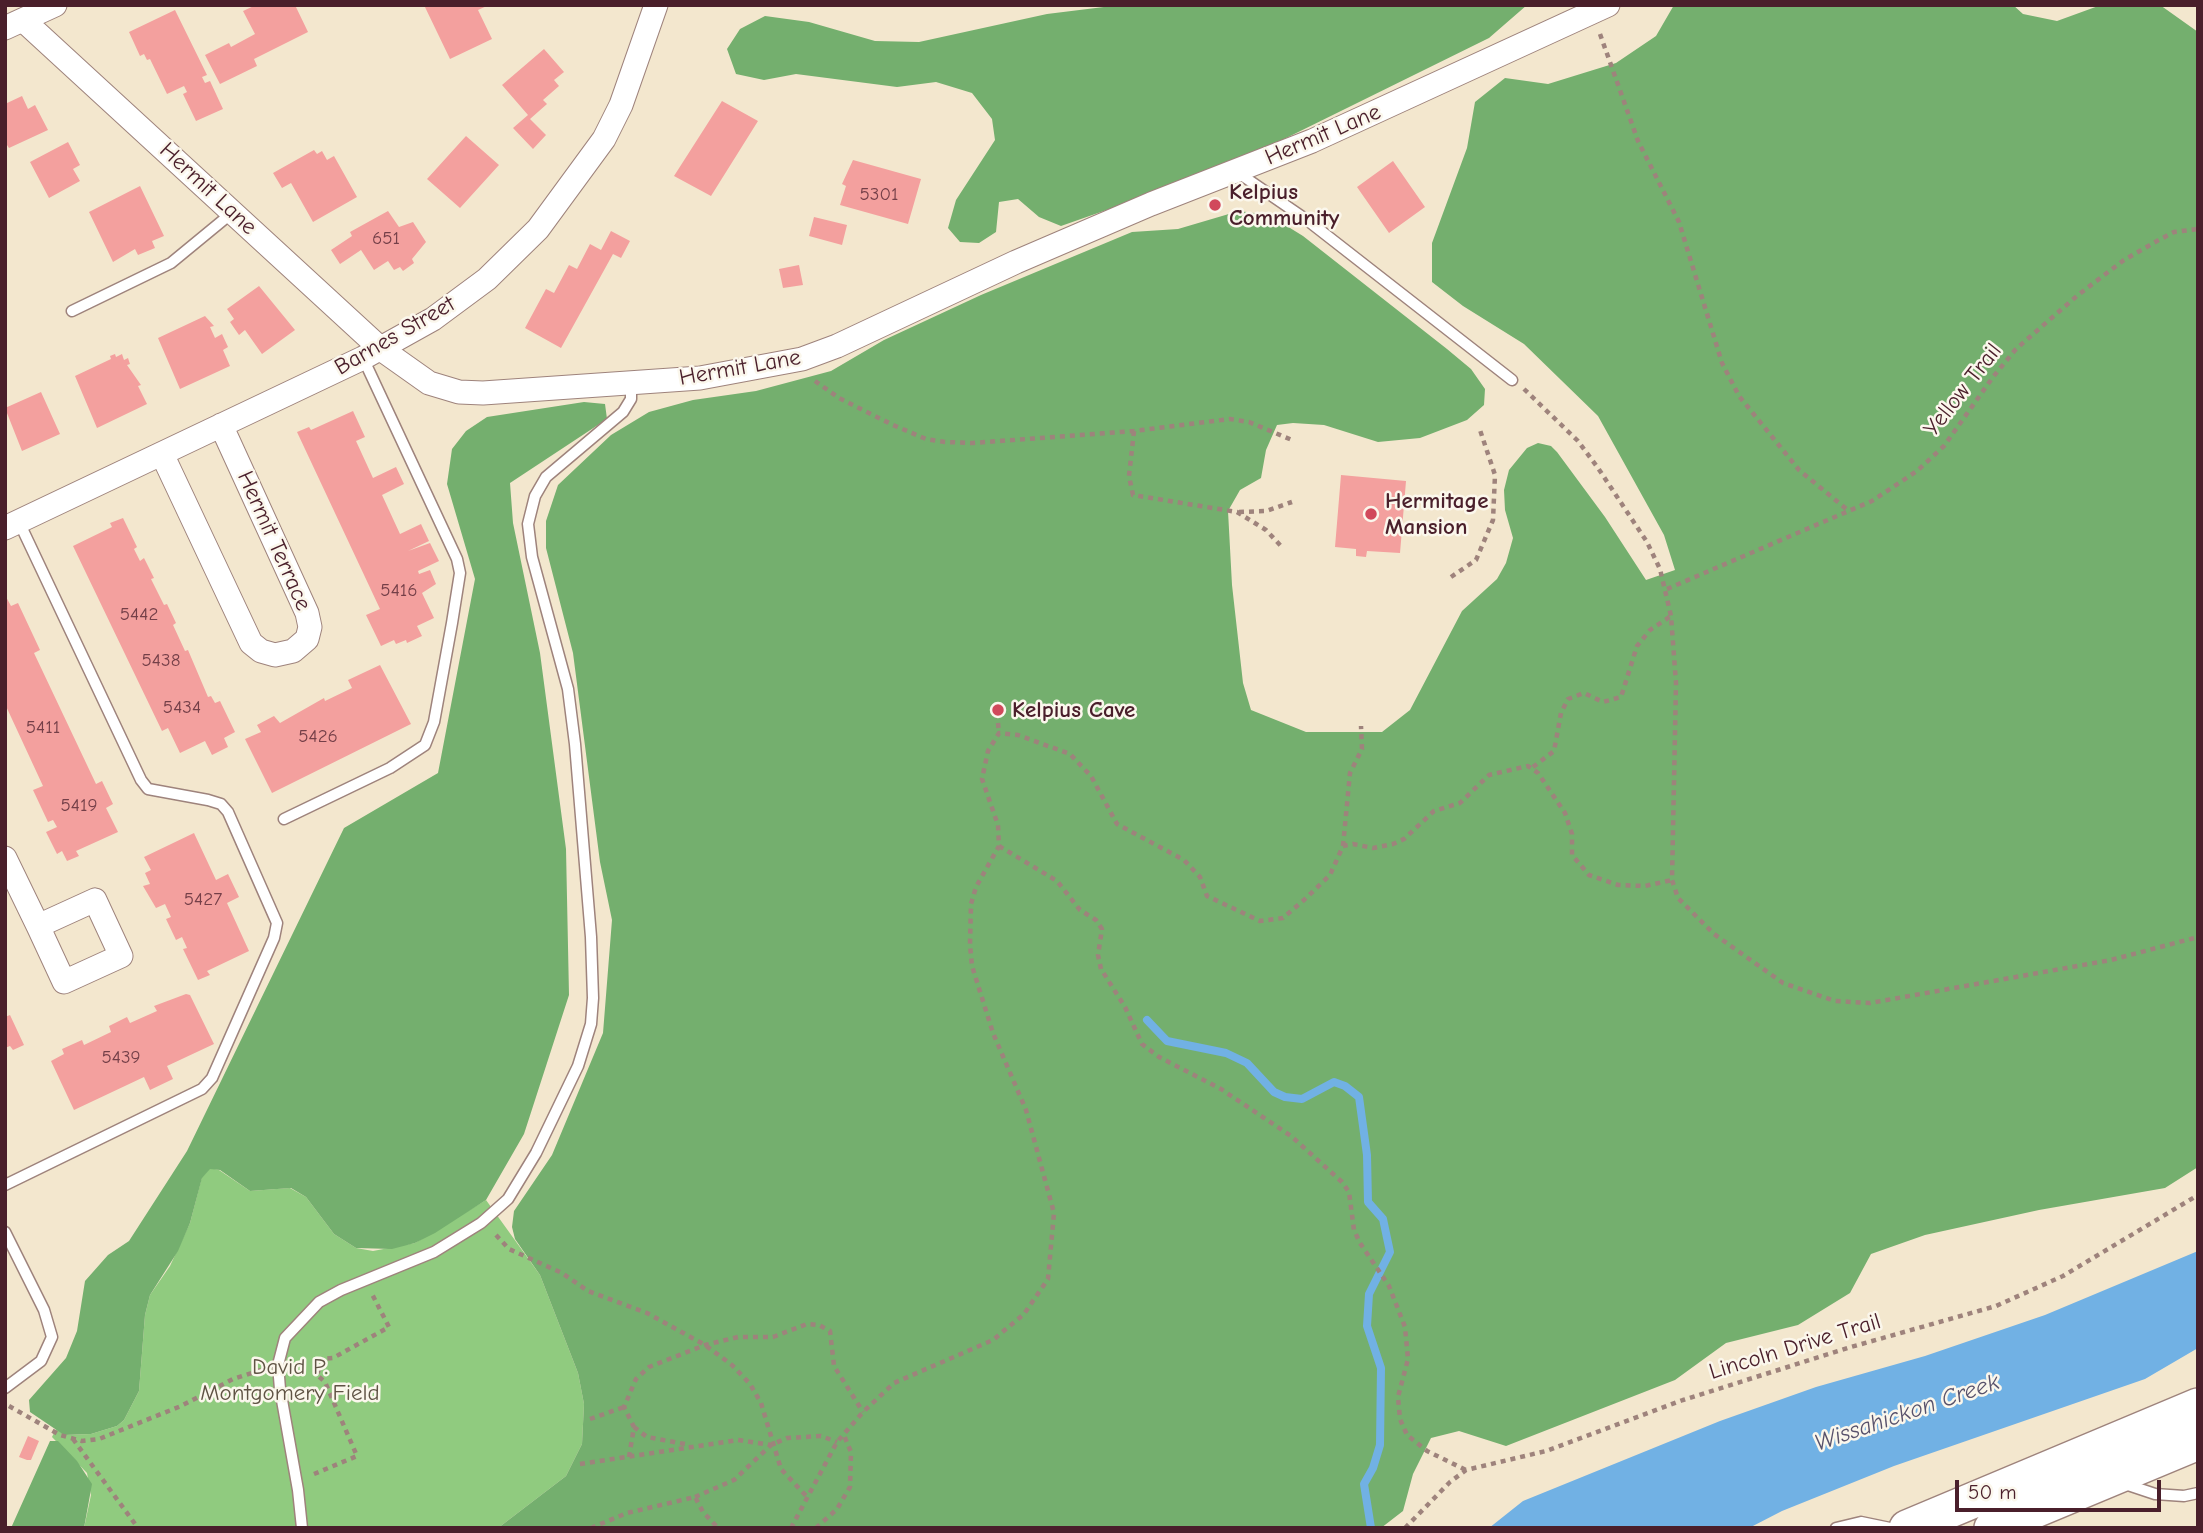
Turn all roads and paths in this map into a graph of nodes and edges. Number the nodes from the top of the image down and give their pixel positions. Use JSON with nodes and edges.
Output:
{"nodes":[{"id":1,"x":55,"y":5,"type":"edge"},
{"id":2,"x":656,"y":5,"type":"edge"},
{"id":3,"x":1601,"y":9,"type":"edge"},
{"id":4,"x":14,"y":24,"type":"edge"},
{"id":5,"x":1237,"y":172,"type":"junction"},
{"id":6,"x":233,"y":212,"type":"junction"},
{"id":7,"x":2198,"y":229,"type":"edge"},
{"id":8,"x":72,"y":311,"type":"dead end"},
{"id":9,"x":372,"y":354,"type":"junction"},
{"id":10,"x":803,"y":359,"type":"junction"},
{"id":11,"x":1512,"y":380,"type":"joint"},
{"id":12,"x":631,"y":383,"type":"junction"},
{"id":13,"x":221,"y":425,"type":"junction"},
{"id":14,"x":1480,"y":430,"type":"dead end"},
{"id":15,"x":1134,"y":431,"type":"junction"},
{"id":16,"x":1292,"y":440,"type":"dead end"},
{"id":17,"x":162,"y":454,"type":"junction"},
{"id":18,"x":1292,"y":502,"type":"dead end"},
{"id":19,"x":1237,"y":512,"type":"junction"},
{"id":20,"x":1850,"y":512,"type":"junction"},
{"id":21,"x":12,"y":525,"type":"edge"},
{"id":22,"x":1281,"y":546,"type":"dead end"},
{"id":23,"x":1451,"y":577,"type":"dead end"},
{"id":24,"x":1667,"y":589,"type":"junction"},
{"id":25,"x":1671,"y":616,"type":"junction"},
{"id":26,"x":998,"y":713,"type":"dead end"},
{"id":27,"x":1361,"y":726,"type":"dead end"},
{"id":28,"x":999,"y":733,"type":"junction"},
{"id":29,"x":1533,"y":768,"type":"junction"},
{"id":30,"x":284,"y":819,"type":"dead end"},
{"id":31,"x":999,"y":846,"type":"junction"},
{"id":32,"x":1343,"y":846,"type":"junction"},
{"id":33,"x":5,"y":858,"type":"edge"},
{"id":34,"x":1672,"y":880,"type":"junction"},
{"id":35,"x":38,"y":926,"type":"dead end"},
{"id":36,"x":2198,"y":937,"type":"edge"},
{"id":37,"x":5,"y":1185,"type":"edge"},
{"id":38,"x":2198,"y":1195,"type":"edge"},
{"id":39,"x":484,"y":1221,"type":"junction"},
{"id":40,"x":5,"y":1232,"type":"edge"},
{"id":41,"x":381,"y":1311,"type":"dead end"},
{"id":42,"x":705,"y":1345,"type":"junction"},
{"id":43,"x":278,"y":1365,"type":"junction"},
{"id":44,"x":5,"y":1388,"type":"edge"},
{"id":45,"x":5,"y":1404,"type":"edge"},
{"id":46,"x":2198,"y":1406,"type":"edge"},
{"id":47,"x":624,"y":1407,"type":"junction"},
{"id":48,"x":863,"y":1412,"type":"junction"},
{"id":49,"x":590,"y":1419,"type":"dead end"},
{"id":50,"x":634,"y":1427,"type":"junction"},
{"id":51,"x":843,"y":1433,"type":"junction"},
{"id":52,"x":72,"y":1438,"type":"junction"},
{"id":53,"x":837,"y":1442,"type":"junction"},
{"id":54,"x":2198,"y":1442,"type":"edge"},
{"id":55,"x":771,"y":1445,"type":"junction"},
{"id":56,"x":694,"y":1446,"type":"junction"},
{"id":57,"x":629,"y":1457,"type":"junction"},
{"id":58,"x":580,"y":1464,"type":"dead end"},
{"id":59,"x":1466,"y":1470,"type":"junction"},
{"id":60,"x":2109,"y":1479,"type":"junction"},
{"id":61,"x":297,"y":1481,"type":"junction"},
{"id":62,"x":2198,"y":1493,"type":"edge"},
{"id":63,"x":695,"y":1497,"type":"junction"},
{"id":64,"x":808,"y":1498,"type":"junction"},
{"id":65,"x":138,"y":1528,"type":"edge"},
{"id":66,"x":302,"y":1528,"type":"edge"},
{"id":67,"x":591,"y":1528,"type":"edge"},
{"id":68,"x":718,"y":1528,"type":"edge"},
{"id":69,"x":791,"y":1528,"type":"edge"},
{"id":70,"x":816,"y":1528,"type":"edge"},
{"id":71,"x":1405,"y":1528,"type":"edge"},
{"id":72,"x":1836,"y":1528,"type":"edge"},
{"id":73,"x":1890,"y":1528,"type":"edge"},
{"id":74,"x":1907,"y":1528,"type":"edge"},
{"id":75,"x":1992,"y":1528,"type":"edge"}],
"edges":[{"from":1,"to":4,"type":"street"},
{"from":2,"to":9,"type":"street","name":"Barnes Street"},
{"from":3,"to":5,"type":"street","name":"Hermit Lane"},
{"from":3,"to":20,"type":"path"},
{"from":4,"to":6,"type":"street","name":"Hermit Lane"},
{"from":5,"to":10,"type":"street","name":"Hermit Lane"},
{"from":5,"to":11,"type":"lane"},
{"from":6,"to":8,"type":"lane"},
{"from":6,"to":9,"type":"street","name":"Hermit Lane"},
{"from":7,"to":20,"type":"path","name":"Yellow Trail"},
{"from":9,"to":12,"type":"street","name":"Hermit Lane"},
{"from":9,"to":13,"type":"street","name":"Barnes Street"},
{"from":9,"to":30,"type":"lane"},
{"from":10,"to":12,"type":"street","name":"Hermit Lane"},
{"from":10,"to":15,"type":"path"},
{"from":11,"to":24,"type":"path"},
{"from":12,"to":39,"type":"lane"},
{"from":13,"to":17,"type":"street","name":"Barnes Street"},
{"from":13,"to":17,"type":"street","name":"Hermit Terrace"},
{"from":14,"to":23,"type":"path"},
{"from":15,"to":16,"type":"path"},
{"from":15,"to":19,"type":"path"},
{"from":17,"to":21,"type":"street","name":"Barnes Street"},
{"from":18,"to":19,"type":"path"},
{"from":19,"to":22,"type":"path"},
{"from":20,"to":24,"type":"path","name":"Yellow Trail"},
{"from":21,"to":37,"type":"lane"},
{"from":24,"to":25,"type":"path"},
{"from":25,"to":29,"type":"path"},
{"from":25,"to":34,"type":"path"},
{"from":26,"to":28,"type":"path"},
{"from":27,"to":32,"type":"path"},
{"from":28,"to":31,"type":"path"},
{"from":28,"to":32,"type":"path"},
{"from":29,"to":32,"type":"path"},
{"from":29,"to":34,"type":"path"},
{"from":31,"to":48,"type":"path"},
{"from":31,"to":59,"type":"path"},
{"from":33,"to":35,"type":"street"},
{"from":34,"to":36,"type":"path"},
{"from":38,"to":59,"type":"path","name":"Lincoln Drive Trail"},
{"from":39,"to":42,"type":"path"},
{"from":39,"to":43,"type":"lane"},
{"from":40,"to":44,"type":"lane"},
{"from":41,"to":61,"type":"path"},
{"from":42,"to":47,"type":"path"},
{"from":42,"to":48,"type":"path"},
{"from":42,"to":55,"type":"path"},
{"from":43,"to":52,"type":"path"},
{"from":43,"to":61,"type":"lane"},
{"from":45,"to":52,"type":"path"},
{"from":46,"to":74,"type":"main road"},
{"from":47,"to":49,"type":"path"},
{"from":47,"to":50,"type":"path"},
{"from":48,"to":51,"type":"path"},
{"from":50,"to":56,"type":"path"},
{"from":50,"to":57,"type":"path"},
{"from":51,"to":53,"type":"path"},
{"from":51,"to":70,"type":"path"},
{"from":52,"to":65,"type":"path"},
{"from":53,"to":55,"type":"path"},
{"from":53,"to":64,"type":"path"},
{"from":54,"to":60,"type":"main road"},
{"from":55,"to":56,"type":"path"},
{"from":55,"to":63,"type":"path"},
{"from":55,"to":64,"type":"path"},
{"from":56,"to":57,"type":"path"},
{"from":57,"to":58,"type":"path"},
{"from":59,"to":71,"type":"path","name":"Lincoln Drive Trail"},
{"from":60,"to":62,"type":"lane"},
{"from":60,"to":75,"type":"main road"},
{"from":61,"to":66,"type":"lane"},
{"from":63,"to":67,"type":"path"},
{"from":63,"to":68,"type":"path"},
{"from":64,"to":69,"type":"path"},
{"from":72,"to":73,"type":"lane"}]}
